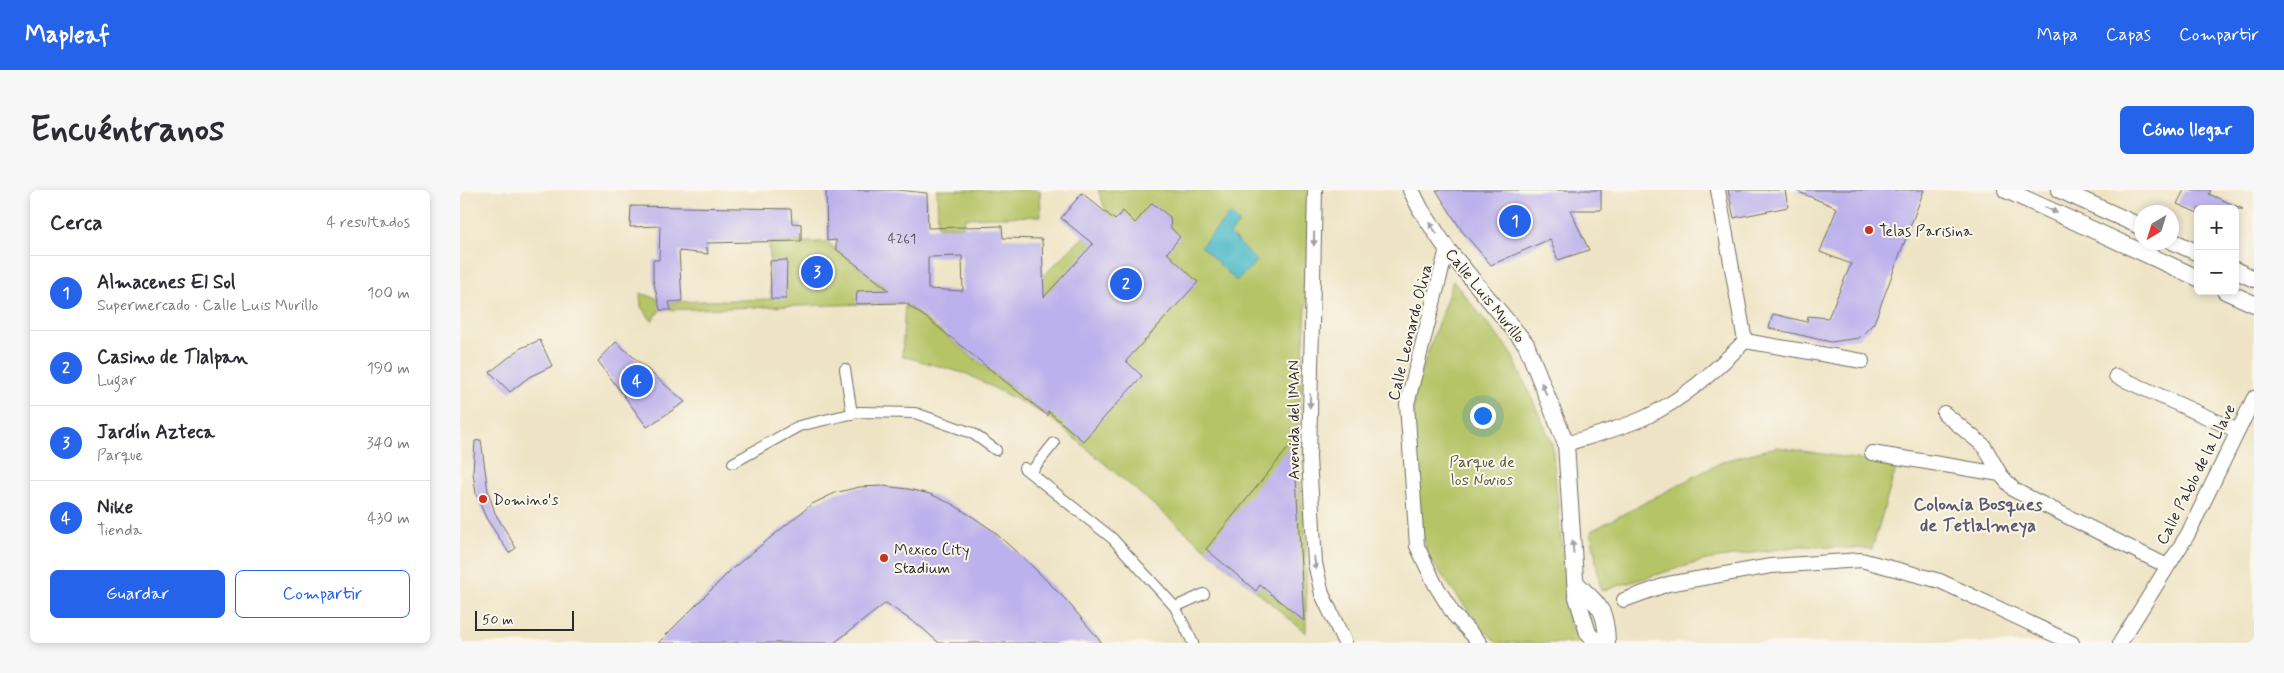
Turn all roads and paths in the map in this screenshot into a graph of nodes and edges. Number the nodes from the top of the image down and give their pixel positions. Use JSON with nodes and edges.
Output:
{"nodes":[{"id":1,"x":1315,"y":190,"type":"edge"},
{"id":2,"x":1411,"y":190,"type":"edge"},
{"id":3,"x":1718,"y":190,"type":"edge"},
{"id":4,"x":2006,"y":190,"type":"edge"},
{"id":5,"x":2060,"y":190,"type":"edge"},
{"id":6,"x":2134,"y":223,"type":"edge"},
{"id":7,"x":2179,"y":244,"type":"edge"},
{"id":8,"x":1447,"y":249,"type":"junction"},
{"id":9,"x":2194,"y":251,"type":"edge"},
{"id":10,"x":2239,"y":272,"type":"edge"},
{"id":11,"x":2194,"y":276,"type":"edge"},
{"id":12,"x":2254,"y":279,"type":"edge"},
{"id":13,"x":2234,"y":295,"type":"edge"},
{"id":14,"x":2254,"y":304,"type":"edge"},
{"id":15,"x":1745,"y":341,"type":"junction"},
{"id":16,"x":1862,"y":361,"type":"dead end"},
{"id":17,"x":845,"y":369,"type":"dead end"},
{"id":18,"x":2116,"y":376,"type":"dead end"},
{"id":19,"x":2254,"y":398,"type":"edge"},
{"id":20,"x":1944,"y":413,"type":"dead end"},
{"id":21,"x":852,"y":414,"type":"junction"},
{"id":22,"x":2238,"y":431,"type":"junction"},
{"id":23,"x":1054,"y":442,"type":"dead end"},
{"id":24,"x":1566,"y":444,"type":"junction"},
{"id":25,"x":996,"y":450,"type":"dead end"},
{"id":26,"x":1872,"y":453,"type":"dead end"},
{"id":27,"x":733,"y":463,"type":"dead end"},
{"id":28,"x":2000,"y":474,"type":"junction"},
{"id":29,"x":2167,"y":566,"type":"junction"},
{"id":30,"x":1575,"y":582,"type":"junction"},
{"id":31,"x":1204,"y":594,"type":"dead end"},
{"id":32,"x":1624,"y":600,"type":"dead end"},
{"id":33,"x":1175,"y":607,"type":"junction"},
{"id":34,"x":1193,"y":643,"type":"edge"},
{"id":35,"x":1345,"y":643,"type":"edge"},
{"id":36,"x":1480,"y":643,"type":"edge"},
{"id":37,"x":1597,"y":643,"type":"edge"},
{"id":38,"x":1607,"y":643,"type":"edge"},
{"id":39,"x":2072,"y":643,"type":"edge"},
{"id":40,"x":2120,"y":643,"type":"edge"}],
"edges":[{"from":1,"to":35,"type":"street","name":"Avenida del IMAN","one_way":true},
{"from":8,"to":2,"type":"street","name":"Calle Luis Murillo","one_way":true},
{"from":3,"to":15,"type":"street"},
{"from":4,"to":11,"type":"street","one_way":true},
{"from":5,"to":6,"type":"street"},
{"from":7,"to":9,"type":"street"},
{"from":24,"to":8,"type":"street","name":"Calle Luis Murillo","one_way":true},
{"from":8,"to":36,"type":"street","name":"Calle Leonardo Oliva"},
{"from":10,"to":12,"type":"street"},
{"from":13,"to":14,"type":"street"},
{"from":15,"to":16,"type":"street"},
{"from":15,"to":24,"type":"street"},
{"from":17,"to":21,"type":"street"},
{"from":18,"to":22,"type":"street"},
{"from":19,"to":22,"type":"street","name":"Calle Pablo de la Llave"},
{"from":20,"to":28,"type":"street"},
{"from":21,"to":25,"type":"street"},
{"from":21,"to":27,"type":"street"},
{"from":22,"to":29,"type":"street","name":"Calle Pablo de la Llave"},
{"from":23,"to":33,"type":"street"},
{"from":30,"to":24,"type":"street","name":"Calle Luis Murillo","one_way":true},
{"from":26,"to":28,"type":"street"},
{"from":28,"to":29,"type":"street"},
{"from":29,"to":40,"type":"street","name":"Calle Pablo de la Llave"},
{"from":30,"to":37,"type":"street","name":"Calle Luis Murillo"},
{"from":30,"to":38,"type":"street"},
{"from":31,"to":33,"type":"street"},
{"from":32,"to":39,"type":"street"},
{"from":33,"to":34,"type":"street"}]}
